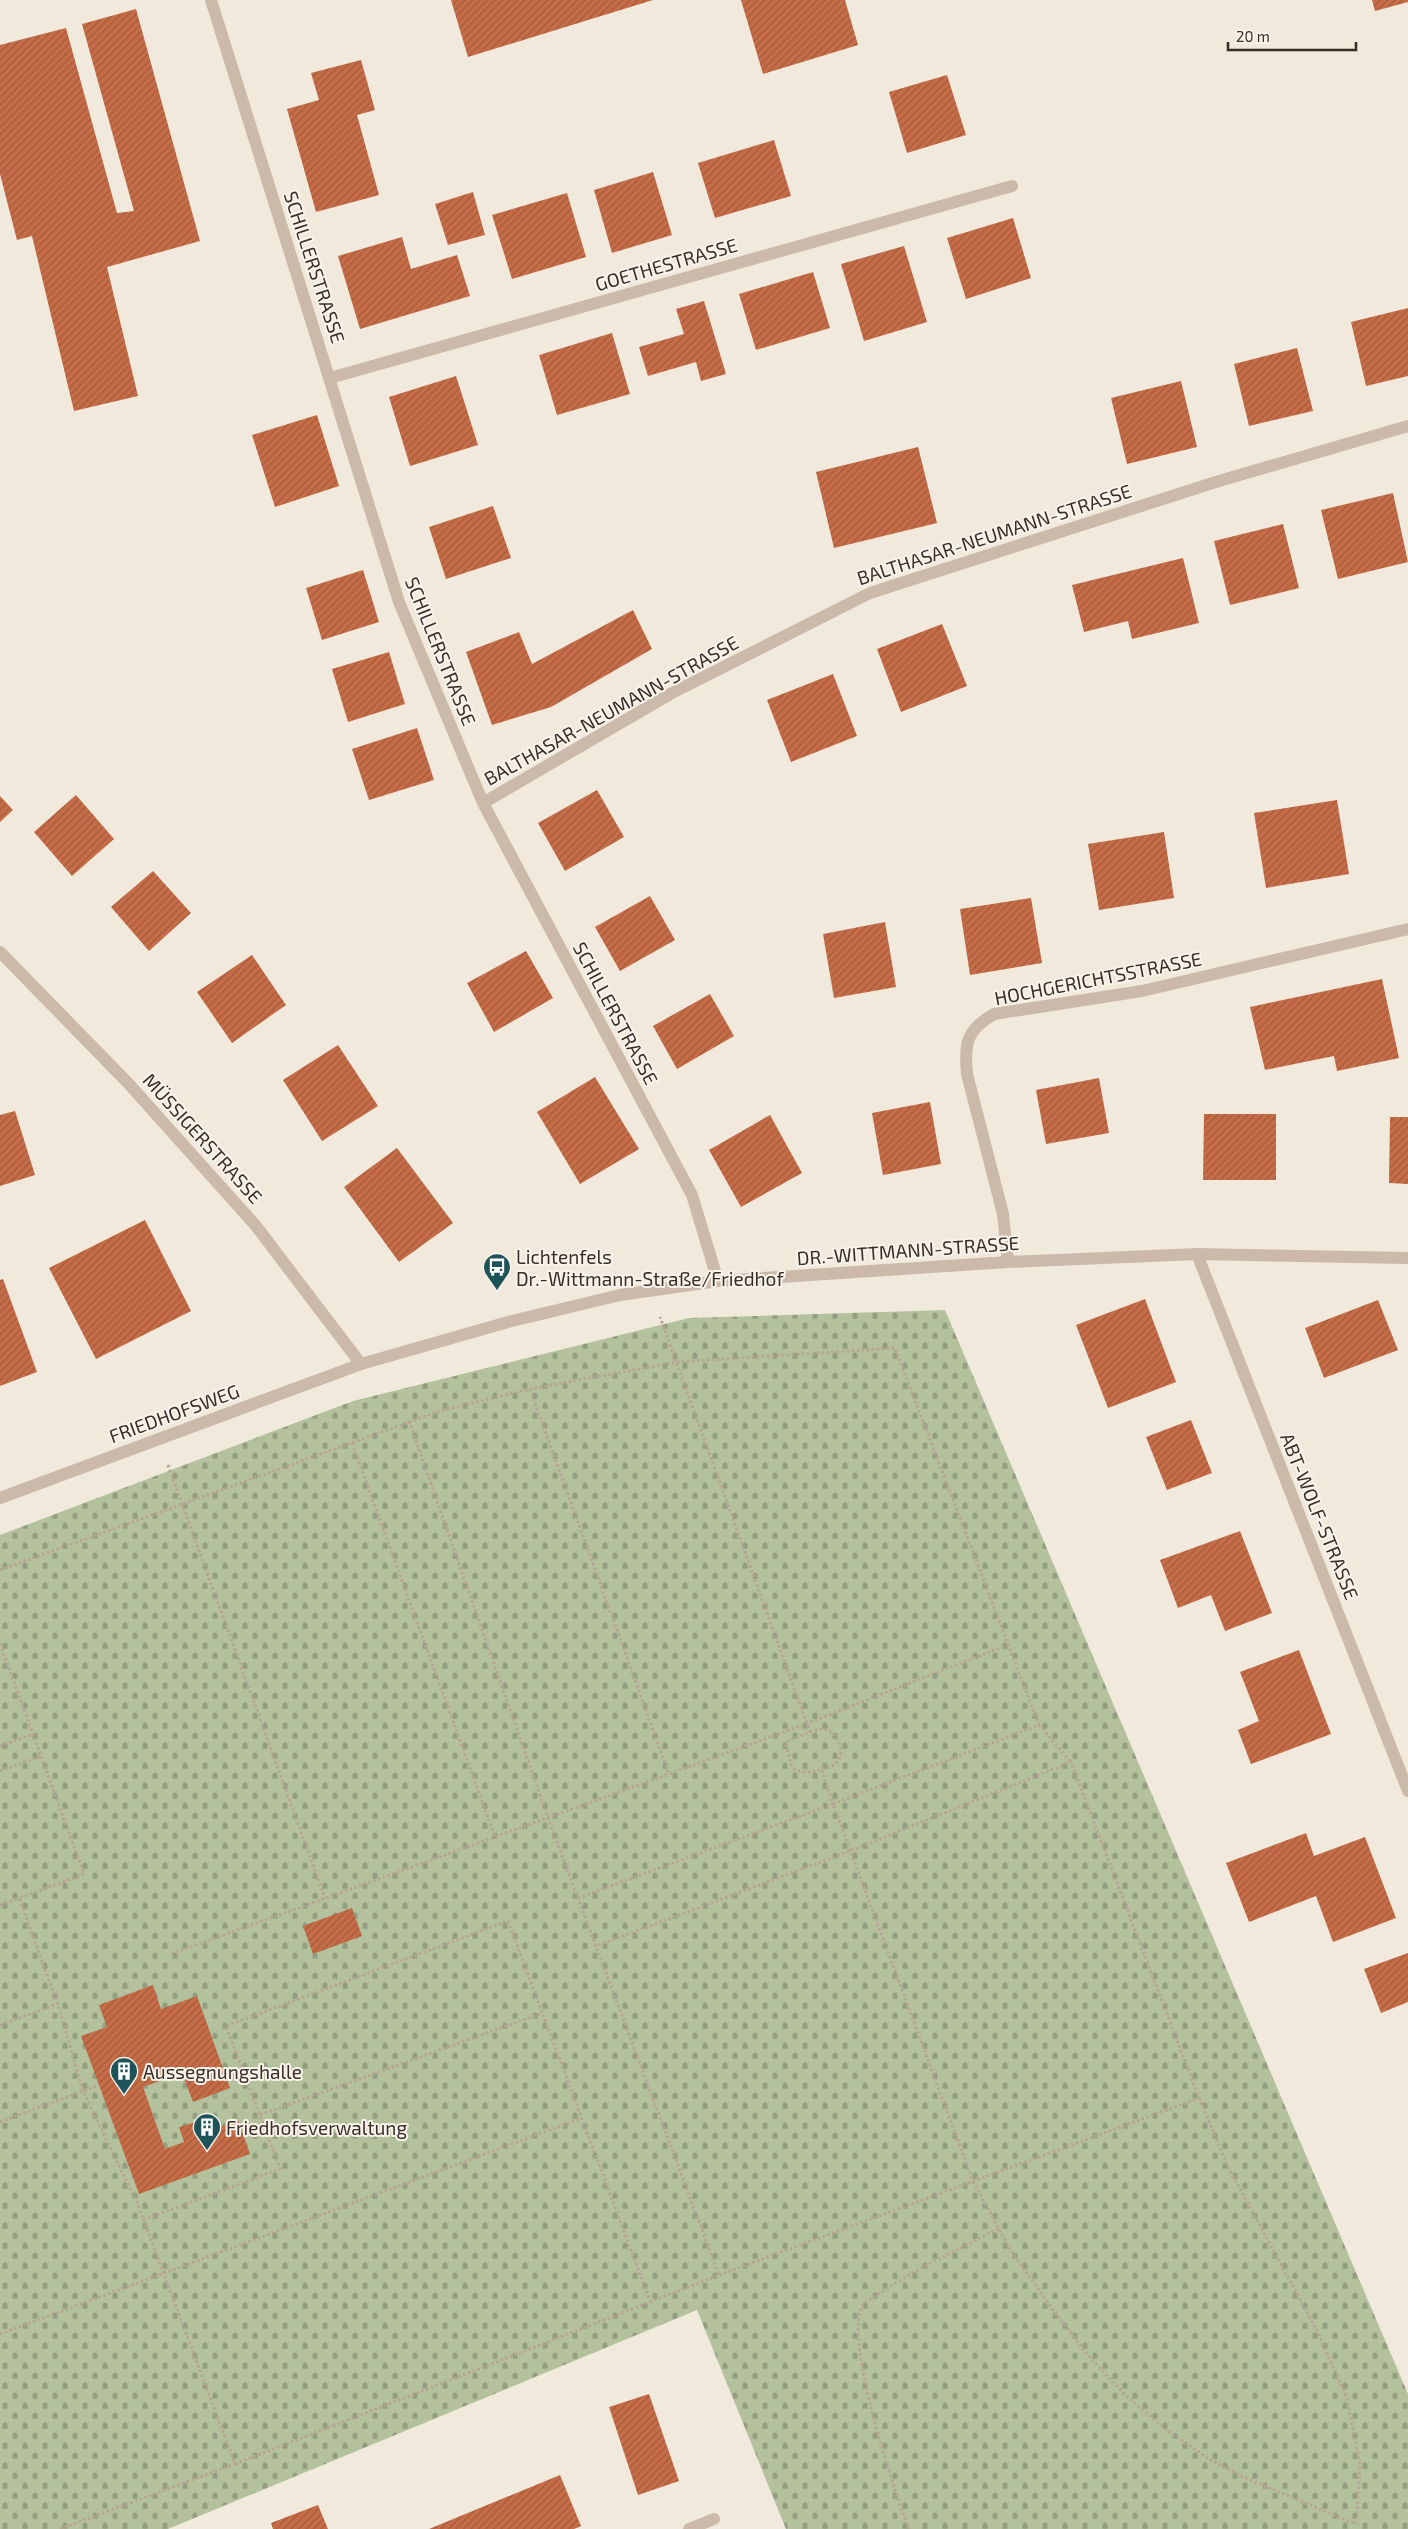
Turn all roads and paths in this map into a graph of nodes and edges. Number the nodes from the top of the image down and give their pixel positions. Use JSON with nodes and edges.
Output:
{"nodes":[{"id":1,"x":211,"y":0,"type":"edge"},
{"id":2,"x":1012,"y":186,"type":"dead end"},
{"id":3,"x":330,"y":378,"type":"junction"},
{"id":4,"x":1408,"y":426,"type":"edge"},
{"id":5,"x":483,"y":803,"type":"junction"},
{"id":6,"x":1408,"y":929,"type":"edge"},
{"id":7,"x":0,"y":952,"type":"edge"},
{"id":8,"x":1197,"y":1254,"type":"junction"},
{"id":9,"x":1408,"y":1258,"type":"edge"},
{"id":10,"x":1008,"y":1262,"type":"junction"},
{"id":11,"x":718,"y":1281,"type":"junction"},
{"id":12,"x":650,"y":1291,"type":"junction"},
{"id":13,"x":676,"y":1362,"type":"junction"},
{"id":14,"x":361,"y":1364,"type":"junction"},
{"id":15,"x":530,"y":1390,"type":"junction"},
{"id":16,"x":410,"y":1421,"type":"junction"},
{"id":17,"x":159,"y":1438,"type":"junction"},
{"id":18,"x":352,"y":1443,"type":"junction"},
{"id":19,"x":0,"y":1498,"type":"edge"},
{"id":20,"x":181,"y":1504,"type":"junction"},
{"id":21,"x":0,"y":1570,"type":"edge"},
{"id":22,"x":0,"y":1644,"type":"edge"},
{"id":23,"x":1007,"y":1645,"type":"junction"},
{"id":24,"x":808,"y":1723,"type":"junction"},
{"id":25,"x":1040,"y":1725,"type":"junction"},
{"id":26,"x":810,"y":1732,"type":"junction"},
{"id":27,"x":33,"y":1734,"type":"junction"},
{"id":28,"x":0,"y":1746,"type":"edge"},
{"id":29,"x":41,"y":1756,"type":"junction"},
{"id":30,"x":1071,"y":1762,"type":"junction"},
{"id":31,"x":821,"y":1770,"type":"junction"},
{"id":32,"x":0,"y":1771,"type":"edge"},
{"id":33,"x":669,"y":1774,"type":"junction"},
{"id":34,"x":1408,"y":1791,"type":"edge"},
{"id":35,"x":833,"y":1804,"type":"junction"},
{"id":36,"x":548,"y":1818,"type":"junction"},
{"id":37,"x":495,"y":1837,"type":"junction"},
{"id":38,"x":850,"y":1851,"type":"junction"},
{"id":39,"x":19,"y":1898,"type":"junction"},
{"id":40,"x":325,"y":1898,"type":"junction"},
{"id":41,"x":578,"y":1898,"type":"junction"},
{"id":42,"x":0,"y":1905,"type":"edge"},
{"id":43,"x":596,"y":1946,"type":"junction"},
{"id":44,"x":171,"y":1954,"type":"dead end"},
{"id":45,"x":57,"y":2004,"type":"junction"},
{"id":46,"x":542,"y":2013,"type":"junction"},
{"id":47,"x":0,"y":2025,"type":"edge"},
{"id":48,"x":99,"y":2085,"type":"dead end"},
{"id":49,"x":83,"y":2091,"type":"junction"},
{"id":50,"x":1199,"y":2098,"type":"junction"},
{"id":51,"x":260,"y":2115,"type":"junction"},
{"id":52,"x":582,"y":2118,"type":"junction"},
{"id":53,"x":0,"y":2122,"type":"edge"},
{"id":54,"x":973,"y":2181,"type":"junction"},
{"id":55,"x":143,"y":2220,"type":"junction"},
{"id":56,"x":999,"y":2228,"type":"junction"},
{"id":57,"x":163,"y":2274,"type":"junction"},
{"id":58,"x":719,"y":2275,"type":"junction"},
{"id":59,"x":650,"y":2301,"type":"junction"},
{"id":60,"x":0,"y":2334,"type":"edge"},
{"id":61,"x":234,"y":2464,"type":"junction"},
{"id":62,"x":714,"y":2520,"type":"dead end"},
{"id":63,"x":60,"y":2529,"type":"edge"},
{"id":64,"x":689,"y":2529,"type":"edge"},
{"id":65,"x":909,"y":2529,"type":"edge"}],
"edges":[{"from":1,"to":3,"type":"street","name":"SCHILLERSTRASSE"},
{"from":2,"to":3,"type":"street","name":"GOETHESTRASSE"},
{"from":3,"to":5,"type":"street","name":"SCHILLERSTRASSE"},
{"from":4,"to":5,"type":"street","name":"BALTHASAR-NEUMANN-STRASSE"},
{"from":5,"to":11,"type":"street","name":"SCHILLERSTRASSE"},
{"from":6,"to":10,"type":"street","name":"HOCHGERICHTSSTRASSE"},
{"from":7,"to":14,"type":"street","name":"MÜSSIGERSTRASSE"},
{"from":8,"to":9,"type":"street","name":"DR.-WITTMANN-STRASSE"},
{"from":8,"to":10,"type":"street","name":"DR.-WITTMANN-STRASSE"},
{"from":8,"to":34,"type":"street","name":"ABT-WOLF-STRASSE"},
{"from":10,"to":11,"type":"street","name":"DR.-WITTMANN-STRASSE"},
{"from":11,"to":12,"type":"street","name":"DR.-WITTMANN-STRASSE"},
{"from":12,"to":13,"type":"path"},
{"from":12,"to":14,"type":"street","name":"DR.-WITTMANN-STRASSE"},
{"from":13,"to":15,"type":"path"},
{"from":13,"to":23,"type":"path"},
{"from":13,"to":24,"type":"path"},
{"from":14,"to":17,"type":"street","name":"FRIEDHOFSWEG"},
{"from":15,"to":16,"type":"path"},
{"from":15,"to":33,"type":"path"},
{"from":16,"to":18,"type":"path"},
{"from":16,"to":36,"type":"path"},
{"from":17,"to":19,"type":"street","name":"FRIEDHOFSWEG"},
{"from":17,"to":20,"type":"path"},
{"from":18,"to":20,"type":"path"},
{"from":18,"to":37,"type":"path"},
{"from":20,"to":21,"type":"path"},
{"from":20,"to":40,"type":"path"},
{"from":22,"to":27,"type":"path"},
{"from":23,"to":24,"type":"path"},
{"from":23,"to":25,"type":"path"},
{"from":24,"to":26,"type":"path"},
{"from":24,"to":33,"type":"path"},
{"from":25,"to":30,"type":"path"},
{"from":25,"to":35,"type":"path"},
{"from":26,"to":31,"type":"path"},
{"from":26,"to":31,"type":"path"},
{"from":27,"to":28,"type":"path"},
{"from":27,"to":29,"type":"path"},
{"from":29,"to":32,"type":"path"},
{"from":29,"to":39,"type":"path"},
{"from":30,"to":38,"type":"path"},
{"from":30,"to":50,"type":"path"},
{"from":31,"to":35,"type":"path"},
{"from":33,"to":36,"type":"path"},
{"from":35,"to":38,"type":"path"},
{"from":35,"to":41,"type":"path"},
{"from":36,"to":37,"type":"path"},
{"from":36,"to":41,"type":"path"},
{"from":37,"to":40,"type":"path"},
{"from":38,"to":43,"type":"path"},
{"from":38,"to":54,"type":"path"},
{"from":39,"to":42,"type":"path"},
{"from":39,"to":45,"type":"path"},
{"from":40,"to":44,"type":"path"},
{"from":41,"to":43,"type":"path"},
{"from":43,"to":58,"type":"path"},
{"from":45,"to":47,"type":"path"},
{"from":45,"to":49,"type":"path"},
{"from":46,"to":51,"type":"path"},
{"from":46,"to":51,"type":"path"},
{"from":46,"to":52,"type":"path"},
{"from":48,"to":49,"type":"path"},
{"from":49,"to":53,"type":"path"},
{"from":49,"to":55,"type":"path"},
{"from":50,"to":54,"type":"path"},
{"from":50,"to":56,"type":"path"},
{"from":51,"to":55,"type":"path"},
{"from":52,"to":57,"type":"path"},
{"from":52,"to":59,"type":"path"},
{"from":54,"to":56,"type":"path"},
{"from":54,"to":58,"type":"path"},
{"from":55,"to":57,"type":"path"},
{"from":56,"to":65,"type":"path"},
{"from":57,"to":60,"type":"path"},
{"from":57,"to":61,"type":"path"},
{"from":58,"to":59,"type":"path"},
{"from":59,"to":61,"type":"path"},
{"from":61,"to":63,"type":"path"},
{"from":62,"to":64,"type":"street"}]}
